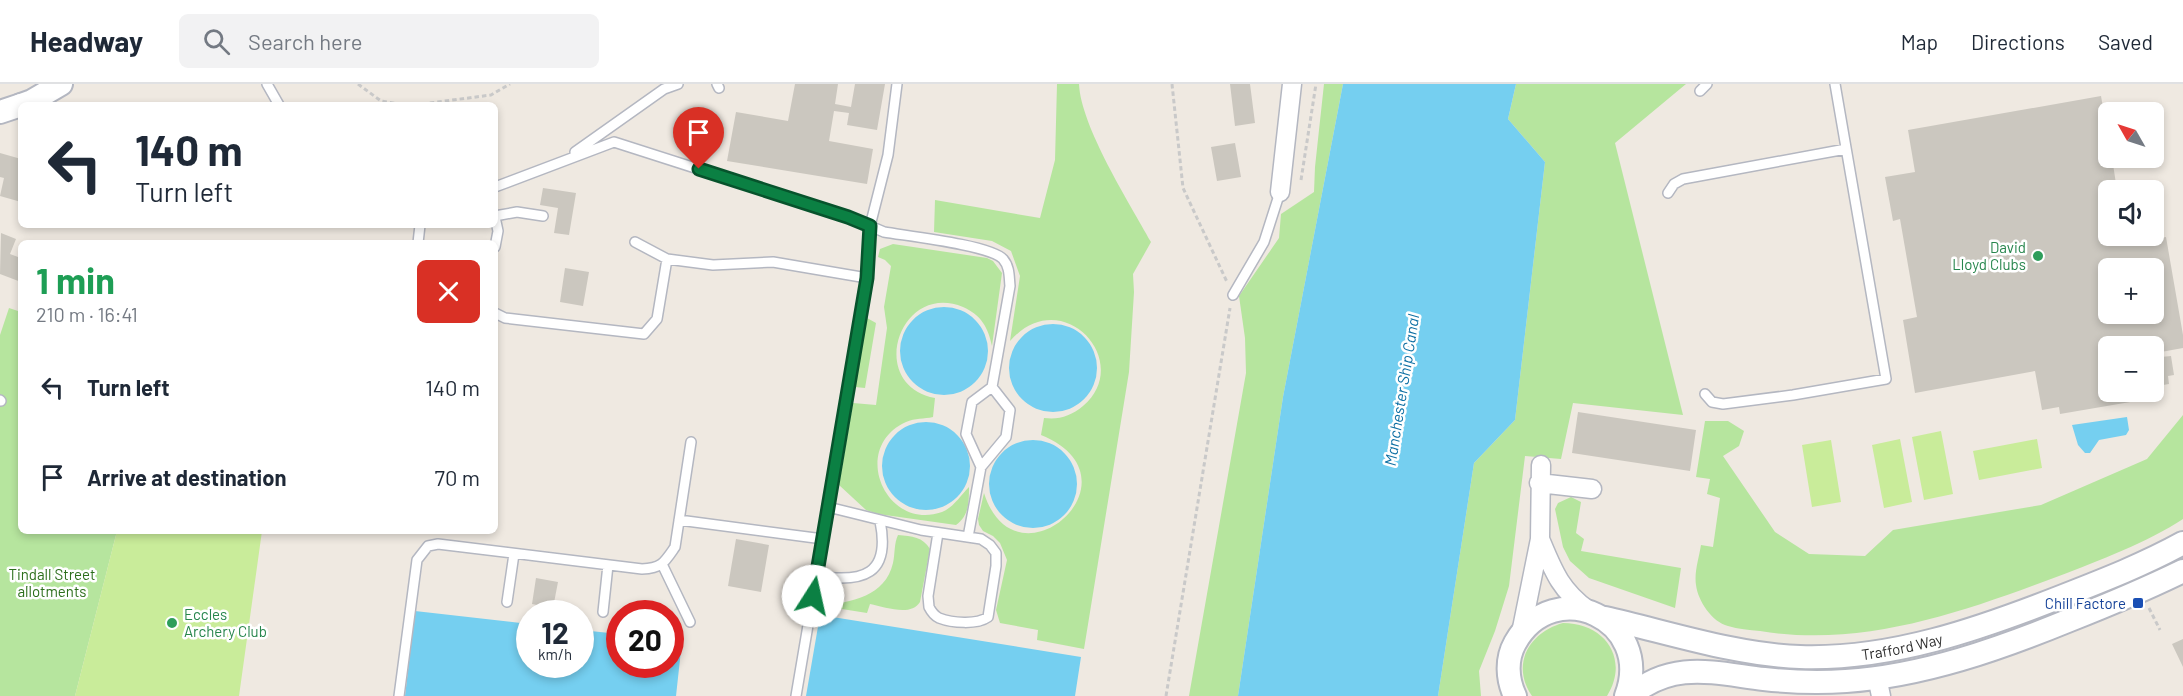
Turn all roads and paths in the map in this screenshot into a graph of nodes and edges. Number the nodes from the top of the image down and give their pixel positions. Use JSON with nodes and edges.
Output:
{"nodes":[{"id":1,"x":61,"y":84,"type":"edge"},
{"id":2,"x":267,"y":84,"type":"edge"},
{"id":3,"x":358,"y":84,"type":"edge"},
{"id":4,"x":510,"y":84,"type":"edge"},
{"id":5,"x":678,"y":84,"type":"edge"},
{"id":6,"x":897,"y":84,"type":"edge"},
{"id":7,"x":1172,"y":84,"type":"edge"},
{"id":8,"x":1292,"y":84,"type":"edge"},
{"id":9,"x":1316,"y":84,"type":"edge"},
{"id":10,"x":1835,"y":84,"type":"edge"},
{"id":11,"x":29,"y":102,"type":"edge"},
{"id":12,"x":277,"y":102,"type":"edge"},
{"id":13,"x":387,"y":102,"type":"edge"},
{"id":14,"x":438,"y":102,"type":"edge"},
{"id":15,"x":18,"y":106,"type":"edge"},
{"id":16,"x":0,"y":112,"type":"edge"},
{"id":17,"x":1846,"y":149,"type":"junction"},
{"id":18,"x":564,"y":161,"type":"junction"},
{"id":19,"x":498,"y":186,"type":"edge"},
{"id":20,"x":1300,"y":186,"type":"dead end"},
{"id":21,"x":1280,"y":192,"type":"joint"},
{"id":22,"x":1668,"y":193,"type":"dead end"},
{"id":23,"x":498,"y":215,"type":"edge"},
{"id":24,"x":543,"y":216,"type":"dead end"},
{"id":25,"x":870,"y":226,"type":"junction"},
{"id":26,"x":635,"y":242,"type":"dead end"},
{"id":27,"x":667,"y":259,"type":"junction"},
{"id":28,"x":867,"y":278,"type":"junction"},
{"id":29,"x":1233,"y":295,"type":"junction"},
{"id":30,"x":498,"y":314,"type":"edge"},
{"id":31,"x":992,"y":387,"type":"junction"},
{"id":32,"x":1705,"y":394,"type":"dead end"},
{"id":33,"x":691,"y":442,"type":"dead end"},
{"id":34,"x":981,"y":467,"type":"junction"},
{"id":35,"x":1592,"y":489,"type":"dead end"},
{"id":36,"x":828,"y":507,"type":"junction"},
{"id":37,"x":678,"y":520,"type":"junction"},
{"id":38,"x":880,"y":521,"type":"junction"},
{"id":39,"x":938,"y":532,"type":"junction"},
{"id":40,"x":968,"y":537,"type":"junction"},
{"id":41,"x":823,"y":539,"type":"junction"},
{"id":42,"x":1540,"y":539,"type":"junction"},
{"id":43,"x":2183,"y":543,"type":"edge"},
{"id":44,"x":514,"y":554,"type":"junction"},
{"id":45,"x":662,"y":564,"type":"junction"},
{"id":46,"x":608,"y":565,"type":"junction"},
{"id":47,"x":2183,"y":571,"type":"edge"},
{"id":48,"x":817,"y":576,"type":"junction"},
{"id":49,"x":2141,"y":592,"type":"junction"},
{"id":50,"x":507,"y":602,"type":"dead end"},
{"id":51,"x":603,"y":612,"type":"dead end"},
{"id":52,"x":1596,"y":614,"type":"junction"},
{"id":53,"x":690,"y":622,"type":"dead end"},
{"id":54,"x":2160,"y":630,"type":"dead end"},
{"id":55,"x":1521,"y":633,"type":"junction"},
{"id":56,"x":1879,"y":687,"type":"edge"},
{"id":57,"x":399,"y":696,"type":"edge"},
{"id":58,"x":796,"y":696,"type":"edge"},
{"id":59,"x":1166,"y":696,"type":"edge"},
{"id":60,"x":1515,"y":696,"type":"edge"},
{"id":61,"x":1628,"y":696,"type":"edge"}],
"edges":[{"from":1,"to":11,"type":"street"},
{"from":2,"to":12,"type":"lane"},
{"from":3,"to":13,"type":"path"},
{"from":4,"to":14,"type":"path"},
{"from":5,"to":18,"type":"lane"},
{"from":6,"to":25,"type":"lane"},
{"from":7,"to":29,"type":"path"},
{"from":8,"to":21,"type":"street"},
{"from":9,"to":20,"type":"path"},
{"from":10,"to":17,"type":"lane"},
{"from":15,"to":16,"type":"street"},
{"from":17,"to":22,"type":"lane"},
{"from":17,"to":32,"type":"lane"},
{"from":18,"to":19,"type":"lane"},
{"from":18,"to":25,"type":"lane"},
{"from":21,"to":29,"type":"lane"},
{"from":23,"to":24,"type":"lane"},
{"from":25,"to":28,"type":"lane"},
{"from":25,"to":31,"type":"lane"},
{"from":26,"to":27,"type":"lane"},
{"from":27,"to":28,"type":"lane"},
{"from":27,"to":30,"type":"lane"},
{"from":28,"to":36,"type":"lane"},
{"from":29,"to":59,"type":"path"},
{"from":31,"to":34,"type":"lane"},
{"from":31,"to":34,"type":"lane"},
{"from":33,"to":37,"type":"lane"},
{"from":34,"to":40,"type":"lane"},
{"from":35,"to":42,"type":"street"},
{"from":36,"to":38,"type":"lane"},
{"from":36,"to":41,"type":"lane"},
{"from":37,"to":41,"type":"lane"},
{"from":37,"to":45,"type":"lane"},
{"from":38,"to":39,"type":"lane"},
{"from":38,"to":48,"type":"lane"},
{"from":39,"to":40,"type":"lane"},
{"from":39,"to":40,"type":"lane"},
{"from":41,"to":48,"type":"lane"},
{"from":42,"to":52,"type":"street"},
{"from":42,"to":55,"type":"street"},
{"from":43,"to":52,"type":"street","name":"Trafford Way"},
{"from":44,"to":46,"type":"lane"},
{"from":44,"to":50,"type":"lane"},
{"from":44,"to":57,"type":"lane"},
{"from":45,"to":46,"type":"lane"},
{"from":45,"to":53,"type":"lane"},
{"from":46,"to":51,"type":"lane"},
{"from":47,"to":49,"type":"street","name":"Trafford Way"},
{"from":48,"to":58,"type":"lane"},
{"from":49,"to":54,"type":"path"},
{"from":49,"to":56,"type":"street","name":"Trafford Way"},
{"from":52,"to":55,"type":"street","name":"Trafford Way"},
{"from":52,"to":61,"type":"street"},
{"from":55,"to":60,"type":"street"},
{"from":56,"to":61,"type":"street","name":"Trafford Way"}]}
